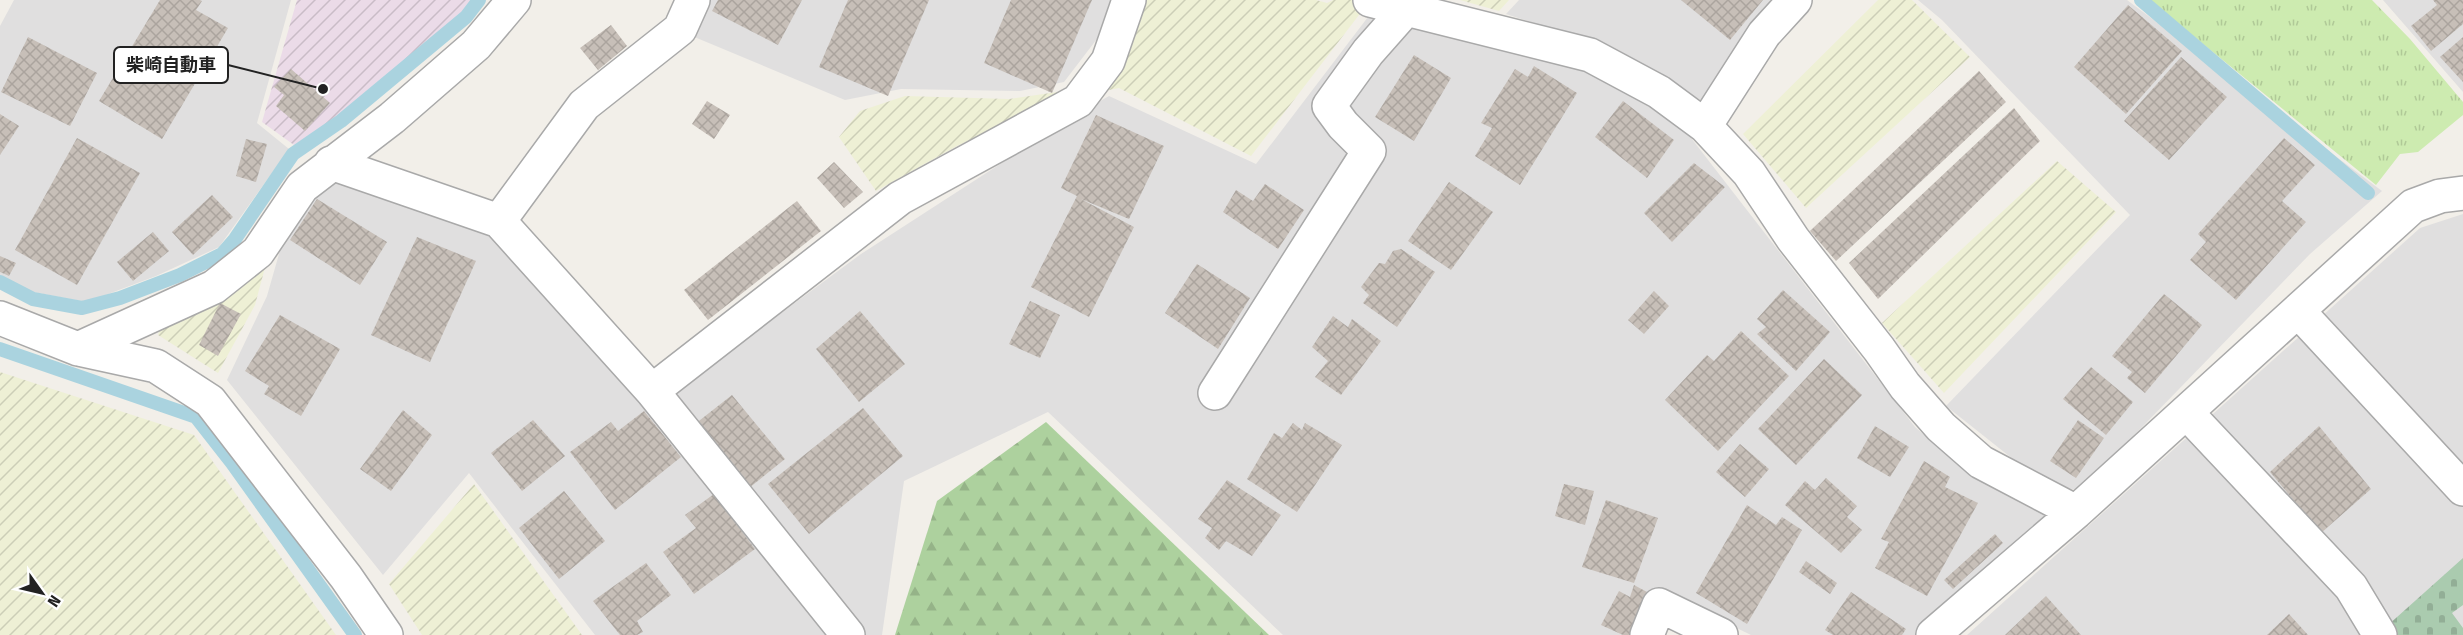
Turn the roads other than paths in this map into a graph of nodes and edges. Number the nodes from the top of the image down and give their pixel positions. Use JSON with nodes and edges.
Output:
{"nodes":[{"id":1,"x":514,"y":0,"type":"edge"},
{"id":2,"x":693,"y":0,"type":"edge"},
{"id":3,"x":1130,"y":0,"type":"edge"},
{"id":4,"x":1370,"y":0,"type":"edge"},
{"id":5,"x":1795,"y":0,"type":"edge"},
{"id":6,"x":1406,"y":9,"type":"junction"},
{"id":7,"x":1705,"y":126,"type":"junction"},
{"id":8,"x":331,"y":163,"type":"junction"},
{"id":9,"x":2463,"y":193,"type":"edge"},
{"id":10,"x":499,"y":221,"type":"junction"},
{"id":11,"x":2298,"y":311,"type":"junction"},
{"id":12,"x":0,"y":318,"type":"edge"},
{"id":13,"x":78,"y":349,"type":"junction"},
{"id":14,"x":652,"y":391,"type":"junction"},
{"id":15,"x":1215,"y":393,"type":"dead end"},
{"id":16,"x":2186,"y":412,"type":"junction"},
{"id":17,"x":2463,"y":489,"type":"edge"},
{"id":18,"x":2076,"y":512,"type":"junction"},
{"id":19,"x":386,"y":635,"type":"edge"},
{"id":20,"x":848,"y":635,"type":"edge"},
{"id":21,"x":1647,"y":635,"type":"edge"},
{"id":22,"x":1721,"y":635,"type":"edge"},
{"id":23,"x":1933,"y":635,"type":"edge"},
{"id":24,"x":2380,"y":635,"type":"edge"}],
"edges":[{"from":1,"to":8,"type":"street"},
{"from":2,"to":10,"type":"street"},
{"from":3,"to":14,"type":"street"},
{"from":4,"to":6,"type":"street"},
{"from":5,"to":7,"type":"street"},
{"from":6,"to":7,"type":"street"},
{"from":6,"to":15,"type":"street"},
{"from":7,"to":18,"type":"street"},
{"from":8,"to":10,"type":"street"},
{"from":8,"to":13,"type":"street"},
{"from":9,"to":11,"type":"street"},
{"from":10,"to":14,"type":"street"},
{"from":11,"to":16,"type":"street"},
{"from":11,"to":17,"type":"street"},
{"from":12,"to":13,"type":"street"},
{"from":13,"to":19,"type":"street"},
{"from":14,"to":20,"type":"street"},
{"from":16,"to":18,"type":"street"},
{"from":16,"to":24,"type":"street"},
{"from":18,"to":23,"type":"street"},
{"from":21,"to":22,"type":"street"}]}
